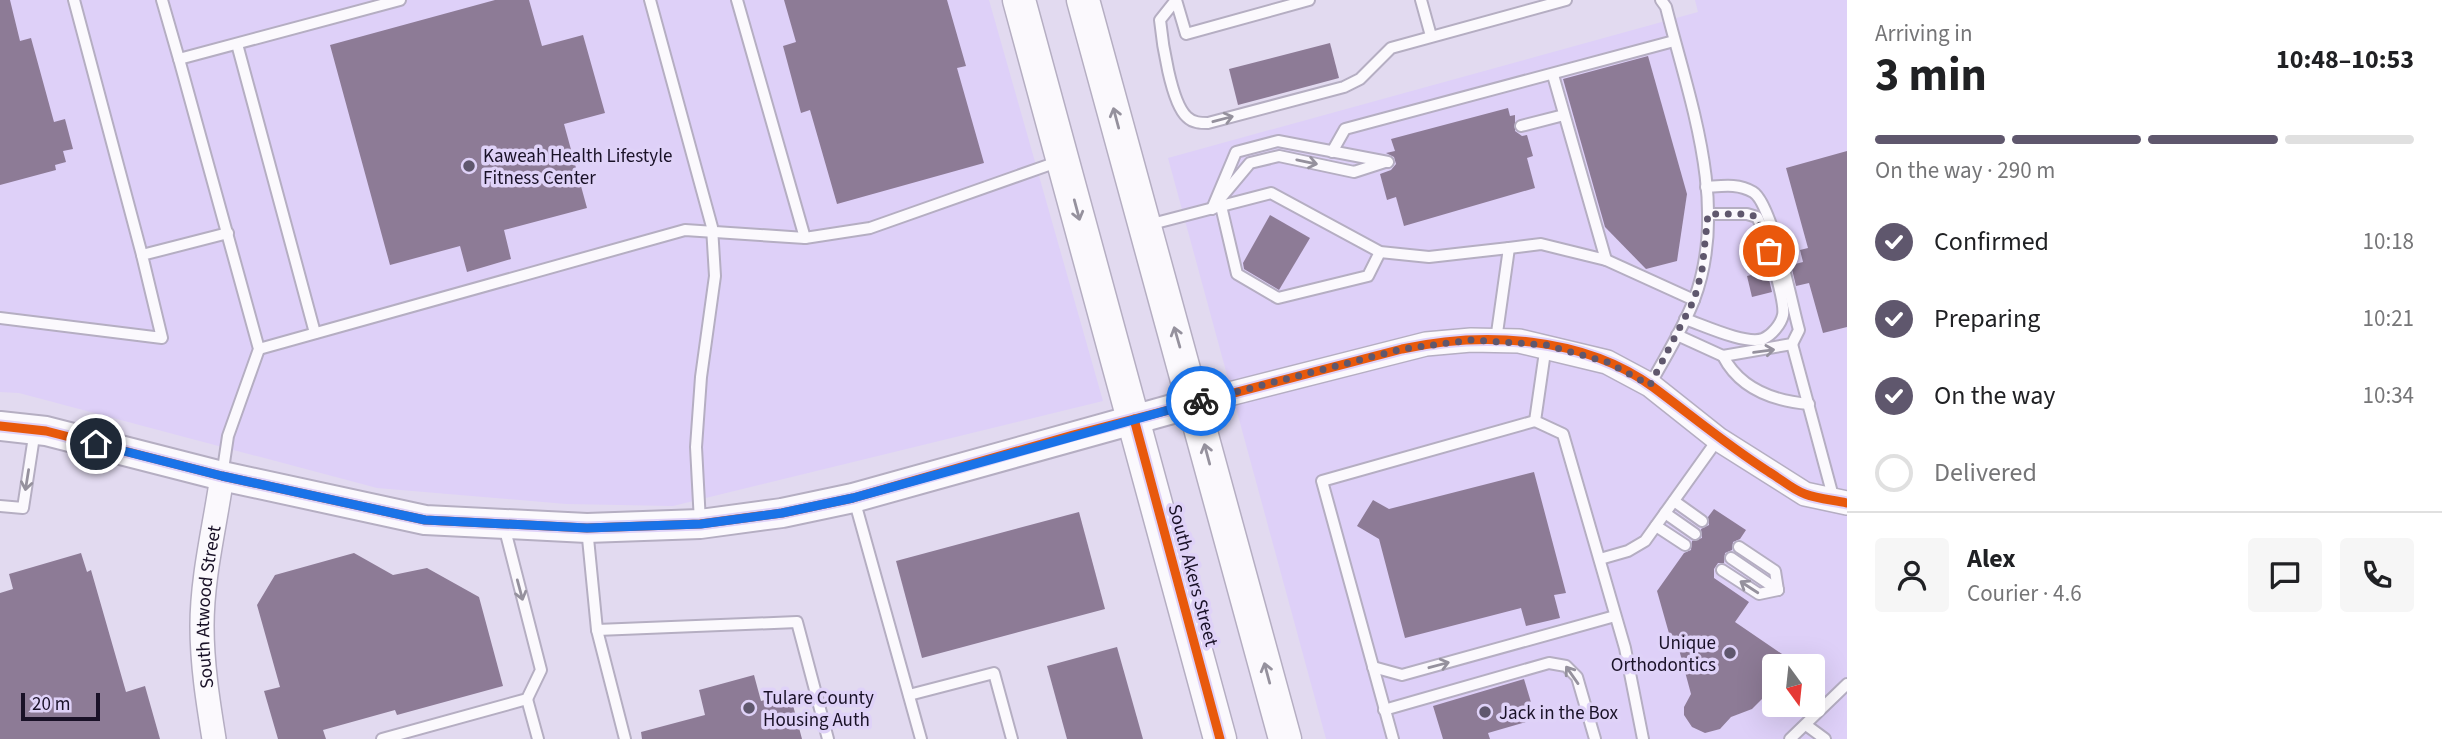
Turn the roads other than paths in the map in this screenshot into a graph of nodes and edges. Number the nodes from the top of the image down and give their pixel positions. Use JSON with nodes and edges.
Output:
{"nodes":[{"id":1,"x":74,"y":0,"type":"edge"},
{"id":2,"x":162,"y":0,"type":"edge"},
{"id":3,"x":400,"y":0,"type":"edge"},
{"id":4,"x":650,"y":0,"type":"edge"},
{"id":5,"x":737,"y":0,"type":"edge"},
{"id":6,"x":1018,"y":0,"type":"edge"},
{"id":7,"x":1083,"y":0,"type":"edge"},
{"id":8,"x":1176,"y":0,"type":"edge"},
{"id":9,"x":1309,"y":0,"type":"edge"},
{"id":10,"x":1421,"y":0,"type":"edge"},
{"id":11,"x":1566,"y":0,"type":"edge"},
{"id":12,"x":1661,"y":0,"type":"edge"},
{"id":13,"x":1553,"y":2,"type":"edge"},
{"id":14,"x":1432,"y":36,"type":"junction"},
{"id":15,"x":1674,"y":41,"type":"junction"},
{"id":16,"x":237,"y":44,"type":"junction"},
{"id":17,"x":179,"y":59,"type":"junction"},
{"id":18,"x":1553,"y":75,"type":"junction"},
{"id":19,"x":1564,"y":115,"type":"junction"},
{"id":20,"x":1521,"y":126,"type":"dead end"},
{"id":21,"x":1332,"y":152,"type":"junction"},
{"id":22,"x":1063,"y":160,"type":"junction"},
{"id":23,"x":1706,"y":187,"type":"junction"},
{"id":24,"x":1217,"y":207,"type":"junction"},
{"id":25,"x":1708,"y":214,"type":"junction"},
{"id":26,"x":1146,"y":226,"type":"junction"},
{"id":27,"x":712,"y":232,"type":"junction"},
{"id":28,"x":228,"y":233,"type":"junction"},
{"id":29,"x":805,"y":238,"type":"junction"},
{"id":30,"x":1509,"y":248,"type":"junction"},
{"id":31,"x":1380,"y":252,"type":"junction"},
{"id":32,"x":142,"y":256,"type":"junction"},
{"id":33,"x":1606,"y":260,"type":"junction"},
{"id":34,"x":1694,"y":300,"type":"junction"},
{"id":35,"x":0,"y":318,"type":"edge"},
{"id":36,"x":1685,"y":319,"type":"junction"},
{"id":37,"x":315,"y":332,"type":"junction"},
{"id":38,"x":1677,"y":335,"type":"junction"},
{"id":39,"x":1496,"y":340,"type":"junction"},
{"id":40,"x":1792,"y":344,"type":"junction"},
{"id":41,"x":1546,"y":345,"type":"junction"},
{"id":42,"x":259,"y":349,"type":"junction"},
{"id":43,"x":1723,"y":356,"type":"junction"},
{"id":44,"x":1650,"y":385,"type":"junction"},
{"id":45,"x":1194,"y":403,"type":"junction"},
{"id":46,"x":1809,"y":404,"type":"junction"},
{"id":47,"x":1133,"y":419,"type":"junction"},
{"id":48,"x":1535,"y":421,"type":"junction"},
{"id":49,"x":0,"y":426,"type":"edge"},
{"id":50,"x":35,"y":430,"type":"junction"},
{"id":51,"x":1718,"y":439,"type":"junction"},
{"id":52,"x":222,"y":476,"type":"junction"},
{"id":53,"x":853,"y":498,"type":"junction"},
{"id":54,"x":1674,"y":501,"type":"junction"},
{"id":55,"x":1840,"y":502,"type":"edge"},
{"id":56,"x":0,"y":506,"type":"edge"},
{"id":57,"x":1665,"y":513,"type":"junction"},
{"id":58,"x":1702,"y":521,"type":"dead end"},
{"id":59,"x":503,"y":524,"type":"junction"},
{"id":60,"x":701,"y":524,"type":"junction"},
{"id":61,"x":1656,"y":526,"type":"junction"},
{"id":62,"x":587,"y":528,"type":"junction"},
{"id":63,"x":1695,"y":534,"type":"dead end"},
{"id":64,"x":1685,"y":545,"type":"dead end"},
{"id":65,"x":1739,"y":547,"type":"dead end"},
{"id":66,"x":1731,"y":558,"type":"dead end"},
{"id":67,"x":1600,"y":559,"type":"junction"},
{"id":68,"x":1722,"y":570,"type":"dead end"},
{"id":69,"x":1778,"y":590,"type":"junction"},
{"id":70,"x":1615,"y":616,"type":"junction"},
{"id":71,"x":597,"y":631,"type":"junction"},
{"id":72,"x":1373,"y":667,"type":"junction"},
{"id":73,"x":1847,"y":684,"type":"edge"},
{"id":74,"x":909,"y":695,"type":"junction"},
{"id":75,"x":527,"y":699,"type":"junction"},
{"id":76,"x":1384,"y":710,"type":"junction"},
{"id":77,"x":1807,"y":725,"type":"junction"},
{"id":78,"x":214,"y":739,"type":"edge"},
{"id":79,"x":382,"y":739,"type":"edge"},
{"id":80,"x":538,"y":739,"type":"edge"},
{"id":81,"x":625,"y":739,"type":"edge"},
{"id":82,"x":828,"y":739,"type":"edge"},
{"id":83,"x":921,"y":739,"type":"edge"},
{"id":84,"x":1012,"y":739,"type":"edge"},
{"id":85,"x":1220,"y":739,"type":"edge"},
{"id":86,"x":1285,"y":739,"type":"edge"},
{"id":87,"x":1393,"y":739,"type":"edge"},
{"id":88,"x":1595,"y":739,"type":"edge"},
{"id":89,"x":1643,"y":739,"type":"edge"},
{"id":90,"x":1790,"y":739,"type":"edge"},
{"id":91,"x":1825,"y":739,"type":"edge"}],
"edges":[{"from":1,"to":32,"type":"lane"},
{"from":2,"to":17,"type":"lane"},
{"from":3,"to":16,"type":"lane"},
{"from":4,"to":27,"type":"lane"},
{"from":5,"to":29,"type":"lane"},
{"from":6,"to":22,"type":"main road","name":"South Akers Street"},
{"from":26,"to":7,"type":"main road","one_way":true},
{"from":8,"to":9,"type":"lane"},
{"from":8,"to":14,"type":"lane","one_way":true},
{"from":10,"to":14,"type":"lane"},
{"from":11,"to":13,"type":"lane"},
{"from":12,"to":15,"type":"lane"},
{"from":13,"to":14,"type":"lane"},
{"from":15,"to":18,"type":"lane"},
{"from":15,"to":23,"type":"lane"},
{"from":16,"to":17,"type":"lane"},
{"from":16,"to":37,"type":"lane"},
{"from":17,"to":28,"type":"lane"},
{"from":18,"to":19,"type":"lane"},
{"from":18,"to":21,"type":"lane"},
{"from":19,"to":20,"type":"lane"},
{"from":19,"to":33,"type":"lane"},
{"from":21,"to":24,"type":"lane"},
{"from":24,"to":21,"type":"lane","one_way":true},
{"from":22,"to":29,"type":"lane"},
{"from":22,"to":47,"type":"main road","name":"South Akers Street","one_way":true},
{"from":23,"to":25,"type":"lane"},
{"from":23,"to":40,"type":"lane"},
{"from":24,"to":26,"type":"lane"},
{"from":24,"to":31,"type":"lane"},
{"from":24,"to":31,"type":"lane"},
{"from":25,"to":34,"type":"lane"},
{"from":25,"to":36,"type":"lane"},
{"from":45,"to":26,"type":"main road","one_way":true},
{"from":27,"to":29,"type":"lane"},
{"from":27,"to":37,"type":"lane"},
{"from":27,"to":60,"type":"lane"},
{"from":28,"to":32,"type":"lane"},
{"from":28,"to":42,"type":"lane"},
{"from":30,"to":31,"type":"lane"},
{"from":30,"to":33,"type":"lane"},
{"from":30,"to":39,"type":"lane"},
{"from":32,"to":35,"type":"lane"},
{"from":33,"to":34,"type":"lane"},
{"from":34,"to":36,"type":"lane"},
{"from":36,"to":38,"type":"lane"},
{"from":37,"to":42,"type":"lane"},
{"from":38,"to":43,"type":"lane"},
{"from":38,"to":44,"type":"lane"},
{"from":39,"to":41,"type":"street"},
{"from":39,"to":45,"type":"street"},
{"from":43,"to":40,"type":"lane","one_way":true},
{"from":40,"to":46,"type":"lane"},
{"from":41,"to":44,"type":"street"},
{"from":41,"to":48,"type":"lane"},
{"from":42,"to":52,"type":"lane"},
{"from":43,"to":46,"type":"lane"},
{"from":44,"to":51,"type":"street"},
{"from":45,"to":47,"type":"street"},
{"from":86,"to":45,"type":"main road","one_way":true},
{"from":46,"to":55,"type":"lane"},
{"from":47,"to":53,"type":"street"},
{"from":47,"to":85,"type":"main road","name":"South Akers Street"},
{"from":48,"to":67,"type":"lane"},
{"from":48,"to":72,"type":"lane"},
{"from":49,"to":50,"type":"street"},
{"from":50,"to":52,"type":"street"},
{"from":50,"to":56,"type":"lane","one_way":true},
{"from":51,"to":54,"type":"lane"},
{"from":51,"to":55,"type":"street"},
{"from":52,"to":59,"type":"street"},
{"from":52,"to":78,"type":"street","name":"South Atwood Street"},
{"from":53,"to":60,"type":"street"},
{"from":53,"to":74,"type":"lane"},
{"from":54,"to":57,"type":"lane"},
{"from":54,"to":58,"type":"lane"},
{"from":57,"to":61,"type":"lane"},
{"from":57,"to":63,"type":"lane"},
{"from":59,"to":62,"type":"street"},
{"from":59,"to":75,"type":"lane","one_way":true},
{"from":60,"to":62,"type":"street"},
{"from":61,"to":64,"type":"lane"},
{"from":61,"to":67,"type":"lane"},
{"from":62,"to":71,"type":"lane"},
{"from":65,"to":69,"type":"lane"},
{"from":66,"to":69,"type":"lane"},
{"from":67,"to":70,"type":"lane"},
{"from":69,"to":68,"type":"lane","one_way":true},
{"from":72,"to":70,"type":"lane","one_way":true},
{"from":70,"to":89,"type":"lane"},
{"from":71,"to":81,"type":"lane"},
{"from":71,"to":82,"type":"lane"},
{"from":72,"to":76,"type":"lane"},
{"from":73,"to":77,"type":"lane"},
{"from":74,"to":83,"type":"lane"},
{"from":74,"to":84,"type":"lane"},
{"from":75,"to":79,"type":"lane"},
{"from":75,"to":80,"type":"lane"},
{"from":76,"to":87,"type":"lane"},
{"from":88,"to":76,"type":"lane","one_way":true},
{"from":77,"to":90,"type":"lane"},
{"from":77,"to":91,"type":"lane"}]}
